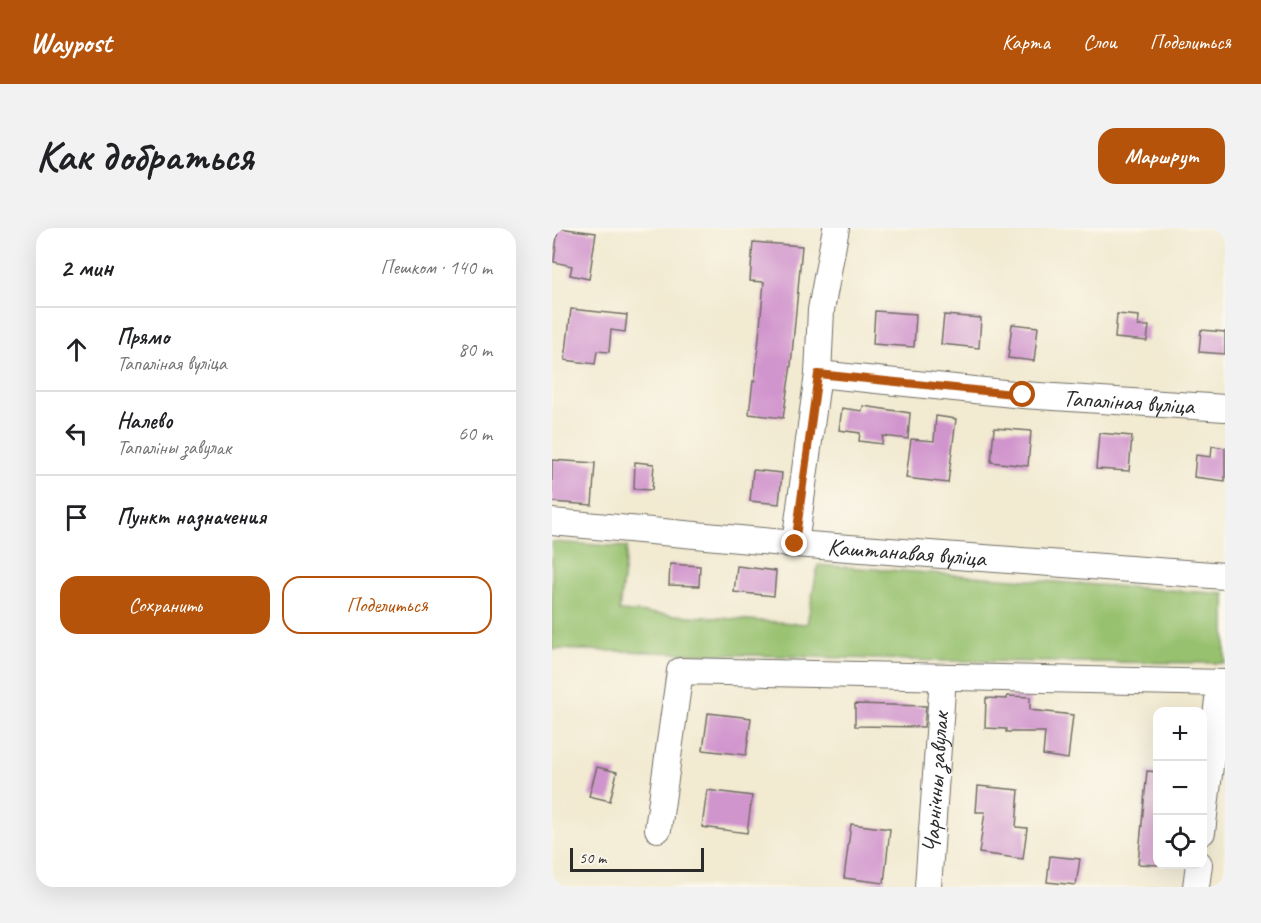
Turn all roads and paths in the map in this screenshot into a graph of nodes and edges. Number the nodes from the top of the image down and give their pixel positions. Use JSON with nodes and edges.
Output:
{"nodes":[{"id":1,"x":836,"y":228,"type":"edge"},
{"id":2,"x":818,"y":374,"type":"junction"},
{"id":3,"x":1225,"y":408,"type":"edge"},
{"id":4,"x":552,"y":522,"type":"edge"},
{"id":5,"x":795,"y":544,"type":"junction"},
{"id":6,"x":1225,"y":576,"type":"edge"},
{"id":7,"x":943,"y":677,"type":"junction"},
{"id":8,"x":1222,"y":683,"type":"edge"},
{"id":9,"x":1205,"y":815,"type":"edge"},
{"id":10,"x":658,"y":829,"type":"dead end"},
{"id":11,"x":1198,"y":869,"type":"edge"},
{"id":12,"x":928,"y":887,"type":"edge"},
{"id":13,"x":1196,"y":887,"type":"edge"}],
"edges":[{"from":1,"to":2,"type":"street"},
{"from":2,"to":3,"type":"street","name":"Тапаліная вуліца"},
{"from":2,"to":5,"type":"street"},
{"from":4,"to":5,"type":"street","name":"Каштанавая вуліца"},
{"from":5,"to":6,"type":"street","name":"Каштанавая вуліца"},
{"from":7,"to":8,"type":"street"},
{"from":7,"to":10,"type":"street"},
{"from":7,"to":12,"type":"street","name":"Чарнічны завулак"},
{"from":8,"to":9,"type":"street"},
{"from":11,"to":13,"type":"street"}]}
